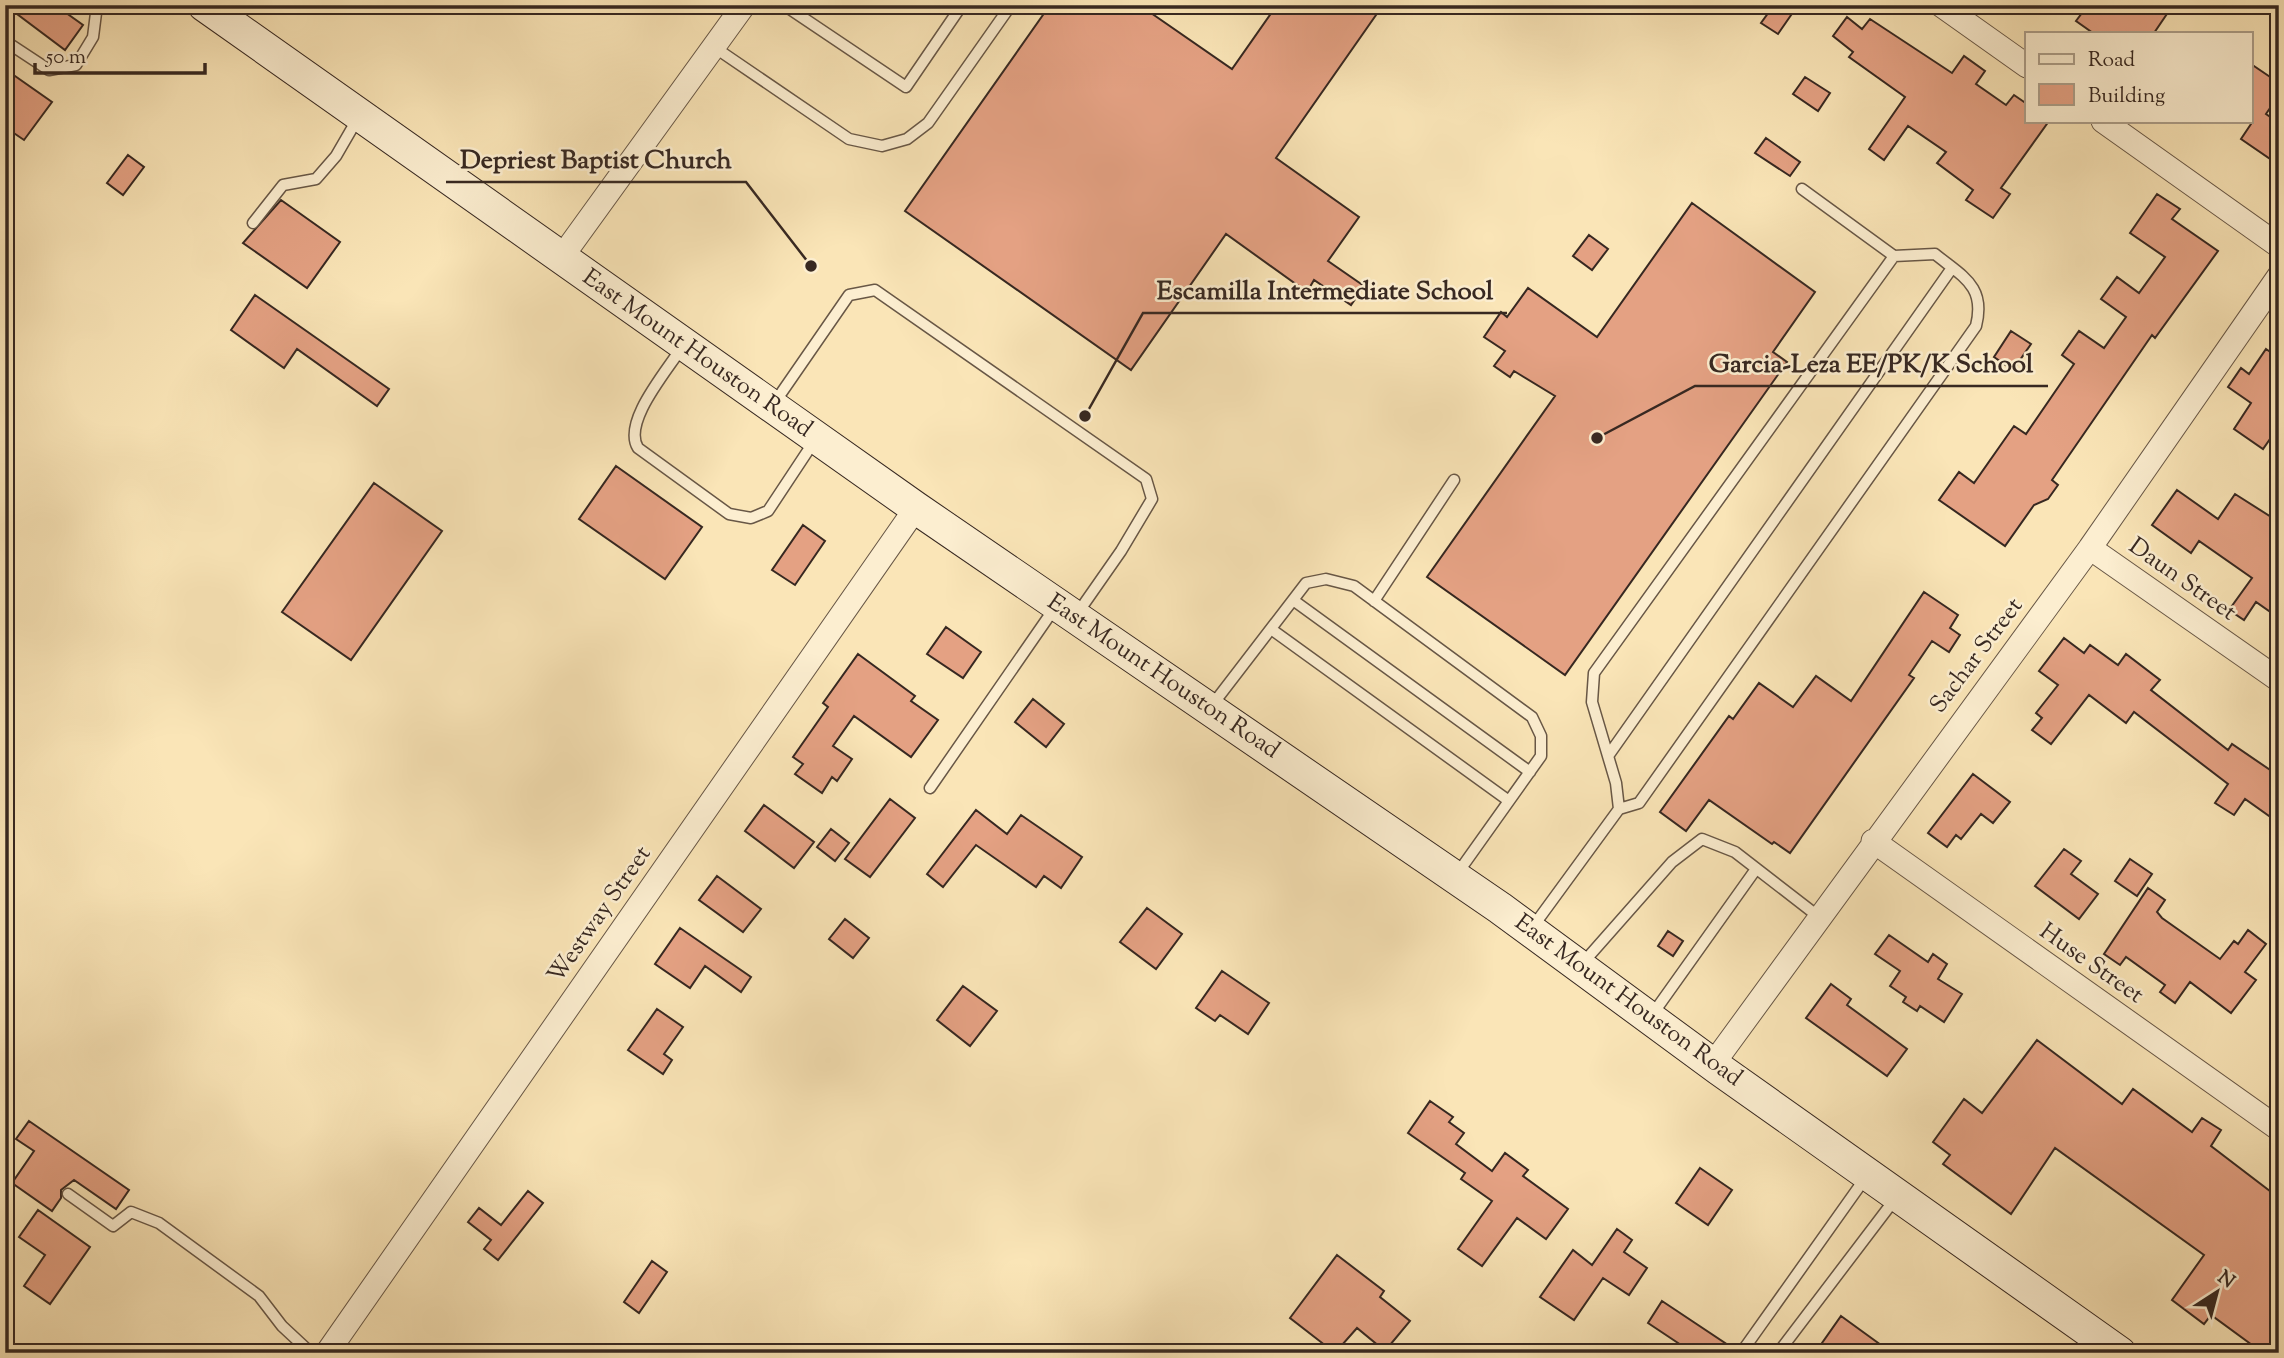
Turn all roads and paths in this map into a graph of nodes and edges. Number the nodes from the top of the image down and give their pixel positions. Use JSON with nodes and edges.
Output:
{"nodes":[{"id":1,"x":97,"y":5,"type":"edge"},
{"id":2,"x":204,"y":5,"type":"edge"},
{"id":3,"x":744,"y":5,"type":"edge"},
{"id":4,"x":784,"y":5,"type":"edge"},
{"id":5,"x":962,"y":5,"type":"edge"},
{"id":6,"x":1011,"y":5,"type":"edge"},
{"id":7,"x":1941,"y":5,"type":"edge"},
{"id":8,"x":5,"y":41,"type":"edge"},
{"id":9,"x":714,"y":47,"type":"junction"},
{"id":10,"x":2025,"y":65,"type":"edge"},
{"id":11,"x":359,"y":116,"type":"junction"},
{"id":12,"x":2104,"y":122,"type":"edge"},
{"id":13,"x":1802,"y":189,"type":"dead end"},
{"id":14,"x":253,"y":223,"type":"dead end"},
{"id":15,"x":2279,"y":246,"type":"edge"},
{"id":16,"x":1894,"y":256,"type":"junction"},
{"id":17,"x":561,"y":258,"type":"junction"},
{"id":18,"x":1952,"y":268,"type":"junction"},
{"id":19,"x":2279,"y":276,"type":"edge"},
{"id":20,"x":684,"y":344,"type":"junction"},
{"id":21,"x":772,"y":406,"type":"junction"},
{"id":22,"x":816,"y":438,"type":"junction"},
{"id":23,"x":1454,"y":480,"type":"dead end"},
{"id":24,"x":916,"y":508,"type":"junction"},
{"id":25,"x":2090,"y":548,"type":"junction"},
{"id":26,"x":1293,"y":600,"type":"junction"},
{"id":27,"x":1374,"y":601,"type":"junction"},
{"id":28,"x":1066,"y":610,"type":"junction"},
{"id":29,"x":1271,"y":629,"type":"junction"},
{"id":30,"x":2279,"y":680,"type":"edge"},
{"id":31,"x":1210,"y":709,"type":"junction"},
{"id":32,"x":1608,"y":756,"type":"junction"},
{"id":33,"x":1530,"y":772,"type":"junction"},
{"id":34,"x":930,"y":788,"type":"dead end"},
{"id":35,"x":1509,"y":801,"type":"junction"},
{"id":36,"x":1619,"y":809,"type":"junction"},
{"id":37,"x":1873,"y":841,"type":"junction"},
{"id":38,"x":1756,"y":869,"type":"junction"},
{"id":39,"x":1455,"y":877,"type":"junction"},
{"id":40,"x":1819,"y":917,"type":"junction"},
{"id":41,"x":1531,"y":930,"type":"junction"},
{"id":42,"x":1580,"y":967,"type":"junction"},
{"id":43,"x":1650,"y":1018,"type":"junction"},
{"id":44,"x":1713,"y":1064,"type":"junction"},
{"id":45,"x":2279,"y":1129,"type":"edge"},
{"id":46,"x":1867,"y":1174,"type":"junction"},
{"id":47,"x":68,"y":1194,"type":"dead end"},
{"id":48,"x":1898,"y":1196,"type":"junction"},
{"id":49,"x":311,"y":1353,"type":"edge"},
{"id":50,"x":327,"y":1353,"type":"edge"},
{"id":51,"x":1741,"y":1353,"type":"edge"},
{"id":52,"x":1778,"y":1353,"type":"edge"},
{"id":53,"x":2120,"y":1353,"type":"edge"}],
"edges":[{"from":1,"to":8,"type":"lane"},
{"from":2,"to":11,"type":"main road","name":"East Mount Houston Road"},
{"from":3,"to":9,"type":"street"},
{"from":4,"to":5,"type":"lane"},
{"from":6,"to":9,"type":"lane"},
{"from":7,"to":10,"type":"street"},
{"from":9,"to":17,"type":"street"},
{"from":11,"to":14,"type":"lane"},
{"from":11,"to":17,"type":"main road","name":"East Mount Houston Road"},
{"from":12,"to":15,"type":"street"},
{"from":13,"to":16,"type":"lane"},
{"from":16,"to":18,"type":"lane"},
{"from":16,"to":32,"type":"lane"},
{"from":17,"to":20,"type":"main road","name":"East Mount Houston Road"},
{"from":18,"to":32,"type":"lane"},
{"from":18,"to":36,"type":"lane"},
{"from":19,"to":25,"type":"street","name":"Sachar Street"},
{"from":20,"to":21,"type":"main road","name":"East Mount Houston Road"},
{"from":20,"to":22,"type":"lane"},
{"from":21,"to":22,"type":"main road","name":"East Mount Houston Road"},
{"from":21,"to":28,"type":"lane"},
{"from":22,"to":24,"type":"main road","name":"East Mount Houston Road"},
{"from":23,"to":27,"type":"lane"},
{"from":24,"to":28,"type":"main road","name":"East Mount Houston Road"},
{"from":24,"to":50,"type":"street","name":"Westway Street"},
{"from":25,"to":30,"type":"street","name":"Daun Street"},
{"from":25,"to":37,"type":"street","name":"Sachar Street"},
{"from":26,"to":27,"type":"lane"},
{"from":26,"to":29,"type":"lane"},
{"from":26,"to":33,"type":"lane"},
{"from":27,"to":33,"type":"lane"},
{"from":28,"to":31,"type":"main road","name":"East Mount Houston Road"},
{"from":28,"to":34,"type":"lane"},
{"from":29,"to":31,"type":"lane"},
{"from":29,"to":35,"type":"lane"},
{"from":31,"to":39,"type":"main road","name":"East Mount Houston Road"},
{"from":32,"to":36,"type":"lane"},
{"from":33,"to":35,"type":"lane"},
{"from":35,"to":39,"type":"lane"},
{"from":36,"to":41,"type":"lane"},
{"from":37,"to":40,"type":"street","name":"Sachar Street"},
{"from":37,"to":45,"type":"street","name":"Huse Street"},
{"from":38,"to":40,"type":"lane"},
{"from":38,"to":42,"type":"lane"},
{"from":38,"to":43,"type":"lane"},
{"from":39,"to":41,"type":"main road","name":"East Mount Houston Road"},
{"from":40,"to":44,"type":"street","name":"Sachar Street"},
{"from":41,"to":42,"type":"main road","name":"East Mount Houston Road"},
{"from":42,"to":43,"type":"main road","name":"East Mount Houston Road"},
{"from":43,"to":44,"type":"main road","name":"East Mount Houston Road"},
{"from":44,"to":46,"type":"main road","name":"East Mount Houston Road"},
{"from":46,"to":48,"type":"main road","name":"East Mount Houston Road"},
{"from":46,"to":51,"type":"lane"},
{"from":47,"to":49,"type":"lane"},
{"from":48,"to":52,"type":"lane"},
{"from":48,"to":53,"type":"main road","name":"East Mount Houston Road"}]}
